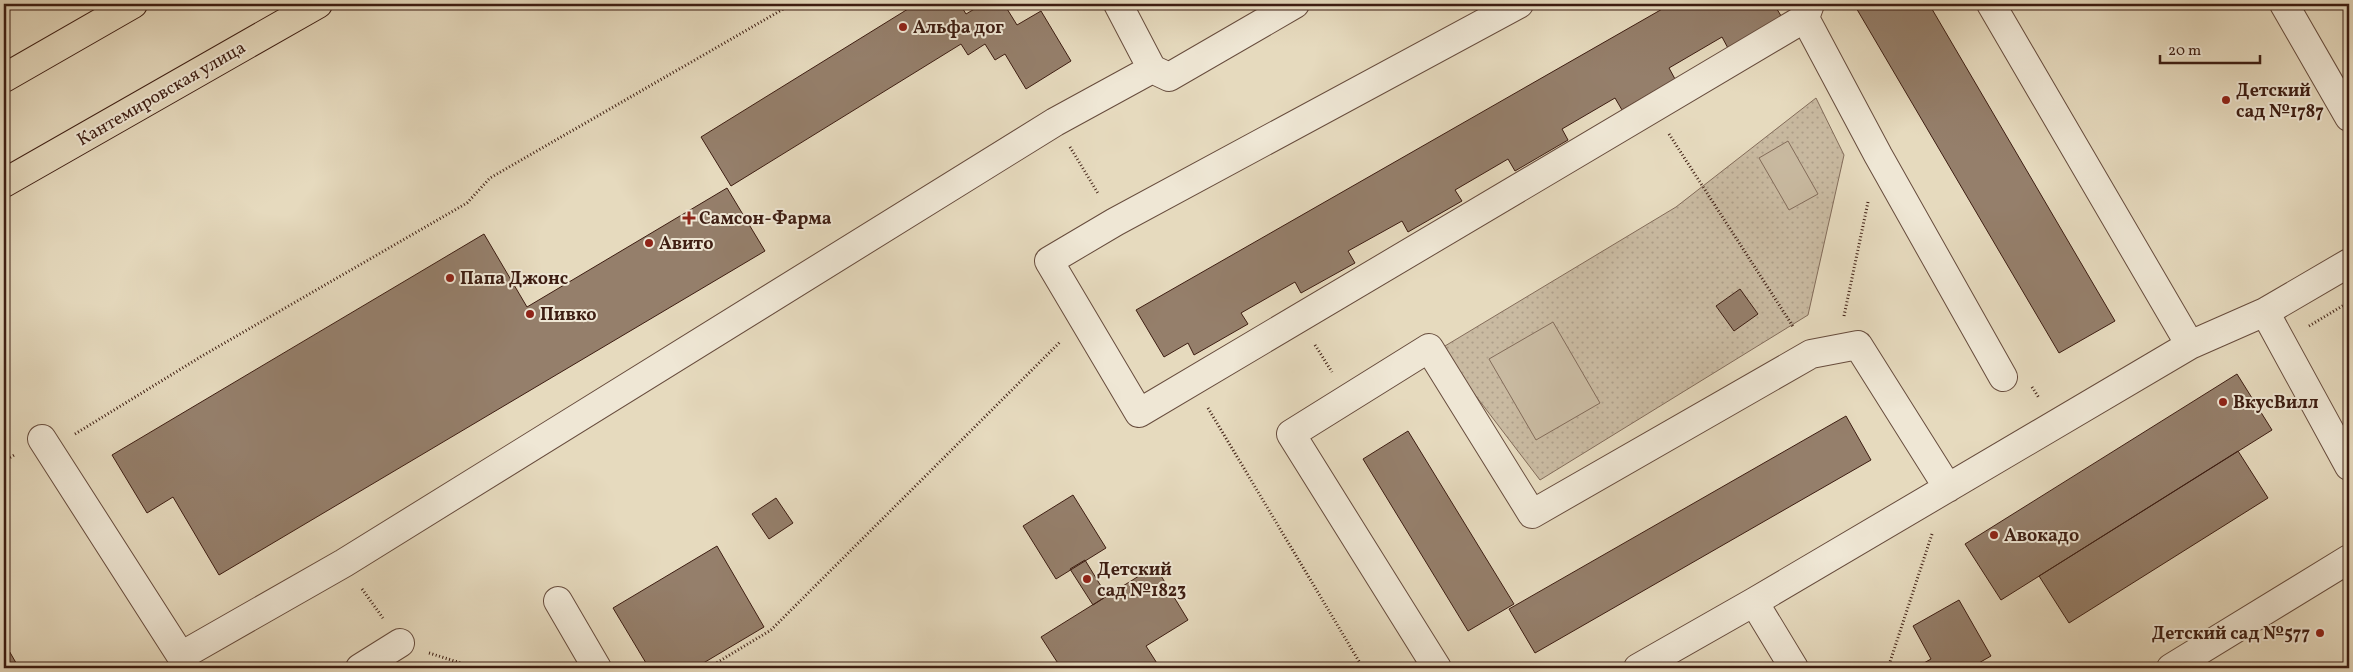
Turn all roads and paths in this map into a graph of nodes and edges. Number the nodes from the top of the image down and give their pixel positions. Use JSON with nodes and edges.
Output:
{"nodes":[{"id":1,"x":133,"y":4,"type":"edge"},
{"id":2,"x":318,"y":4,"type":"edge"},
{"id":3,"x":792,"y":4,"type":"edge"},
{"id":4,"x":1118,"y":4,"type":"edge"},
{"id":5,"x":1295,"y":4,"type":"edge"},
{"id":6,"x":1519,"y":4,"type":"edge"},
{"id":7,"x":1991,"y":4,"type":"edge"},
{"id":8,"x":2284,"y":4,"type":"edge"},
{"id":9,"x":1807,"y":11,"type":"edge"},
{"id":10,"x":1152,"y":69,"type":"junction"},
{"id":11,"x":4,"y":78,"type":"edge"},
{"id":12,"x":1653,"y":108,"type":"junction"},
{"id":13,"x":2349,"y":117,"type":"edge"},
{"id":14,"x":1055,"y":122,"type":"junction"},
{"id":15,"x":1878,"y":155,"type":"junction"},
{"id":16,"x":4,"y":182,"type":"edge"},
{"id":17,"x":1115,"y":222,"type":"junction"},
{"id":18,"x":2349,"y":263,"type":"edge"},
{"id":19,"x":2349,"y":302,"type":"edge"},
{"id":20,"x":2265,"y":312,"type":"junction"},
{"id":21,"x":1298,"y":318,"type":"junction"},
{"id":22,"x":1083,"y":319,"type":"junction"},
{"id":23,"x":1844,"y":320,"type":"dead end"},
{"id":24,"x":2282,"y":342,"type":"junction"},
{"id":25,"x":2190,"y":345,"type":"junction"},
{"id":26,"x":1811,"y":354,"type":"junction"},
{"id":27,"x":2016,"y":378,"type":"joint"},
{"id":28,"x":1349,"y":397,"type":"junction"},
{"id":29,"x":2042,"y":403,"type":"dead end"},
{"id":30,"x":1225,"y":436,"type":"dead end"},
{"id":31,"x":46,"y":444,"type":"joint"},
{"id":32,"x":2349,"y":466,"type":"edge"},
{"id":33,"x":1948,"y":488,"type":"junction"},
{"id":34,"x":2349,"y":559,"type":"edge"},
{"id":35,"x":344,"y":563,"type":"junction"},
{"id":36,"x":558,"y":601,"type":"dead end"},
{"id":37,"x":1754,"y":602,"type":"junction"},
{"id":38,"x":400,"y":643,"type":"joint"},
{"id":39,"x":171,"y":662,"type":"edge"},
{"id":40,"x":360,"y":668,"type":"edge"},
{"id":41,"x":597,"y":668,"type":"edge"},
{"id":42,"x":708,"y":668,"type":"edge"},
{"id":43,"x":1363,"y":668,"type":"edge"},
{"id":44,"x":1437,"y":668,"type":"edge"},
{"id":45,"x":1638,"y":668,"type":"edge"},
{"id":46,"x":1794,"y":668,"type":"edge"},
{"id":47,"x":1888,"y":668,"type":"edge"},
{"id":48,"x":2170,"y":668,"type":"edge"}],
"edges":[{"from":1,"to":11,"type":"main road"},
{"from":2,"to":16,"type":"main road","name":"Кантемировская улица"},
{"from":3,"to":31,"type":"path"},
{"from":4,"to":10,"type":"lane"},
{"from":5,"to":10,"type":"lane"},
{"from":6,"to":17,"type":"lane"},
{"from":7,"to":25,"type":"lane"},
{"from":8,"to":13,"type":"lane"},
{"from":9,"to":12,"type":"lane"},
{"from":9,"to":15,"type":"lane"},
{"from":10,"to":14,"type":"lane"},
{"from":12,"to":21,"type":"lane"},
{"from":12,"to":26,"type":"path"},
{"from":14,"to":17,"type":"path"},
{"from":14,"to":35,"type":"lane"},
{"from":15,"to":23,"type":"path"},
{"from":15,"to":27,"type":"lane"},
{"from":17,"to":22,"type":"lane"},
{"from":18,"to":20,"type":"lane"},
{"from":19,"to":24,"type":"path"},
{"from":20,"to":24,"type":"lane"},
{"from":20,"to":25,"type":"lane"},
{"from":21,"to":22,"type":"lane"},
{"from":21,"to":28,"type":"path"},
{"from":22,"to":42,"type":"path"},
{"from":24,"to":32,"type":"lane"},
{"from":25,"to":33,"type":"lane"},
{"from":26,"to":28,"type":"lane"},
{"from":26,"to":33,"type":"lane"},
{"from":27,"to":29,"type":"path"},
{"from":28,"to":44,"type":"lane"},
{"from":30,"to":43,"type":"path"},
{"from":31,"to":39,"type":"lane"},
{"from":33,"to":37,"type":"lane"},
{"from":33,"to":47,"type":"path"},
{"from":34,"to":48,"type":"lane"},
{"from":35,"to":38,"type":"path"},
{"from":35,"to":39,"type":"lane"},
{"from":36,"to":41,"type":"lane"},
{"from":37,"to":45,"type":"lane"},
{"from":37,"to":46,"type":"lane"},
{"from":38,"to":40,"type":"lane"}]}
